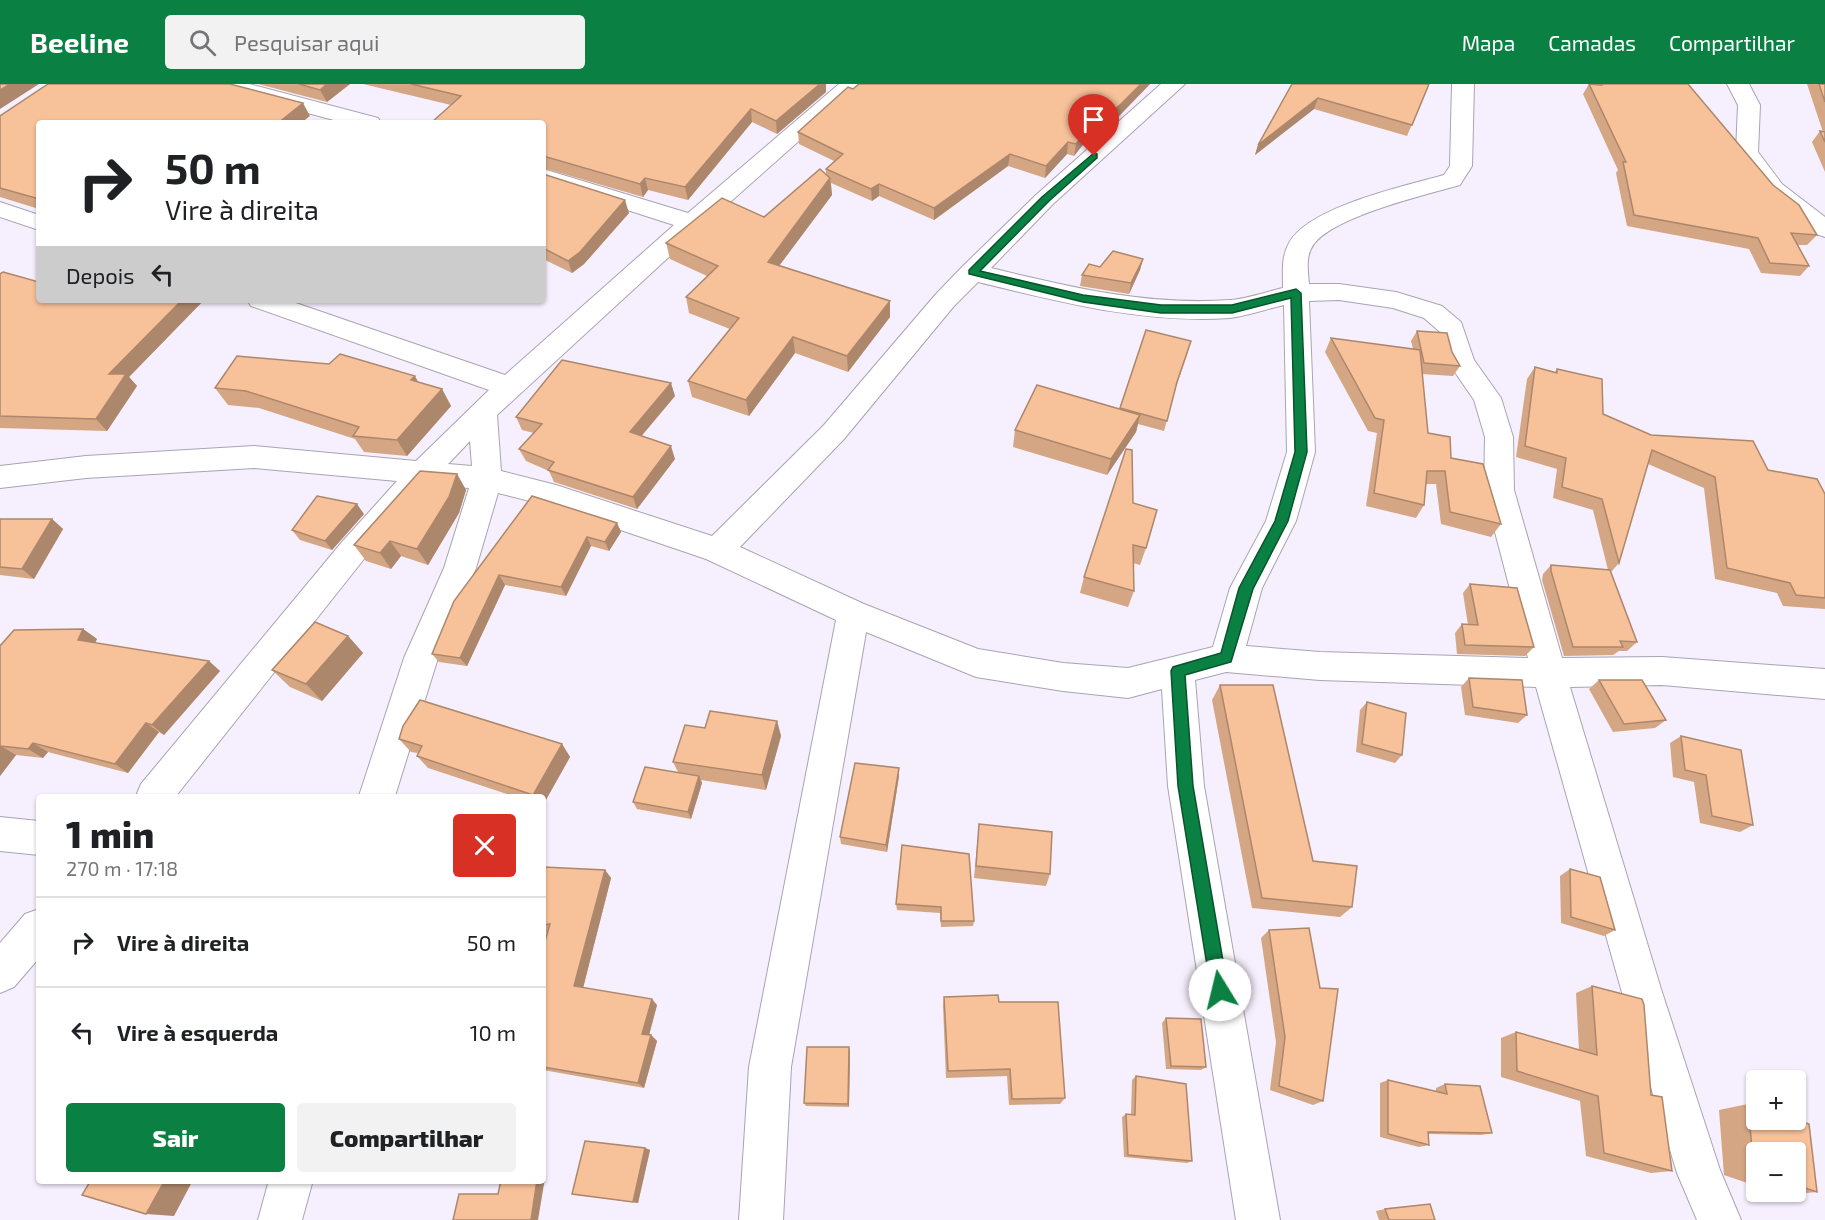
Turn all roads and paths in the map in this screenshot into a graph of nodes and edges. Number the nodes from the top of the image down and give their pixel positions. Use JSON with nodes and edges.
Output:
{"nodes":[{"id":1,"x":225,"y":84,"type":"edge"},
{"id":2,"x":852,"y":84,"type":"edge"},
{"id":3,"x":1174,"y":84,"type":"edge"},
{"id":4,"x":1463,"y":84,"type":"edge"},
{"id":5,"x":1738,"y":84,"type":"edge"},
{"id":6,"x":359,"y":120,"type":"edge"},
{"id":7,"x":546,"y":177,"type":"edge"},
{"id":8,"x":0,"y":209,"type":"edge"},
{"id":9,"x":36,"y":222,"type":"edge"},
{"id":10,"x":690,"y":222,"type":"junction"},
{"id":11,"x":1825,"y":229,"type":"edge"},
{"id":12,"x":972,"y":272,"type":"junction"},
{"id":13,"x":1296,"y":293,"type":"junction"},
{"id":14,"x":269,"y":303,"type":"edge"},
{"id":15,"x":510,"y":387,"type":"junction"},
{"id":16,"x":483,"y":411,"type":"junction"},
{"id":17,"x":423,"y":472,"type":"junction"},
{"id":18,"x":0,"y":477,"type":"edge"},
{"id":19,"x":487,"y":479,"type":"junction"},
{"id":20,"x":717,"y":550,"type":"junction"},
{"id":21,"x":853,"y":613,"type":"junction"},
{"id":22,"x":1226,"y":658,"type":"junction"},
{"id":23,"x":1178,"y":671,"type":"junction"},
{"id":24,"x":1549,"y":673,"type":"junction"},
{"id":25,"x":1825,"y":684,"type":"edge"},
{"id":26,"x":156,"y":794,"type":"edge"},
{"id":27,"x":378,"y":794,"type":"edge"},
{"id":28,"x":0,"y":834,"type":"edge"},
{"id":29,"x":36,"y":838,"type":"edge"},
{"id":30,"x":36,"y":931,"type":"edge"},
{"id":31,"x":0,"y":973,"type":"edge"},
{"id":32,"x":290,"y":1184,"type":"edge"},
{"id":33,"x":280,"y":1220,"type":"edge"},
{"id":34,"x":761,"y":1220,"type":"edge"},
{"id":35,"x":1258,"y":1220,"type":"edge"},
{"id":36,"x":1719,"y":1220,"type":"edge"}],
"edges":[{"from":1,"to":6,"type":"street"},
{"from":2,"to":10,"type":"street"},
{"from":3,"to":12,"type":"street"},
{"from":4,"to":13,"type":"street"},
{"from":5,"to":11,"type":"street"},
{"from":7,"to":10,"type":"street"},
{"from":8,"to":9,"type":"street"},
{"from":10,"to":15,"type":"street"},
{"from":12,"to":13,"type":"street"},
{"from":12,"to":20,"type":"street"},
{"from":13,"to":22,"type":"street"},
{"from":13,"to":24,"type":"street"},
{"from":14,"to":15,"type":"street"},
{"from":15,"to":16,"type":"street"},
{"from":16,"to":17,"type":"street"},
{"from":16,"to":19,"type":"street"},
{"from":17,"to":18,"type":"street"},
{"from":17,"to":19,"type":"street"},
{"from":17,"to":26,"type":"street"},
{"from":19,"to":20,"type":"street"},
{"from":19,"to":27,"type":"street"},
{"from":20,"to":21,"type":"street"},
{"from":21,"to":23,"type":"street"},
{"from":21,"to":34,"type":"street"},
{"from":22,"to":23,"type":"street"},
{"from":22,"to":24,"type":"street"},
{"from":23,"to":35,"type":"street"},
{"from":24,"to":25,"type":"street"},
{"from":24,"to":36,"type":"street"},
{"from":28,"to":29,"type":"street"},
{"from":30,"to":31,"type":"street"},
{"from":32,"to":33,"type":"street"}]}
